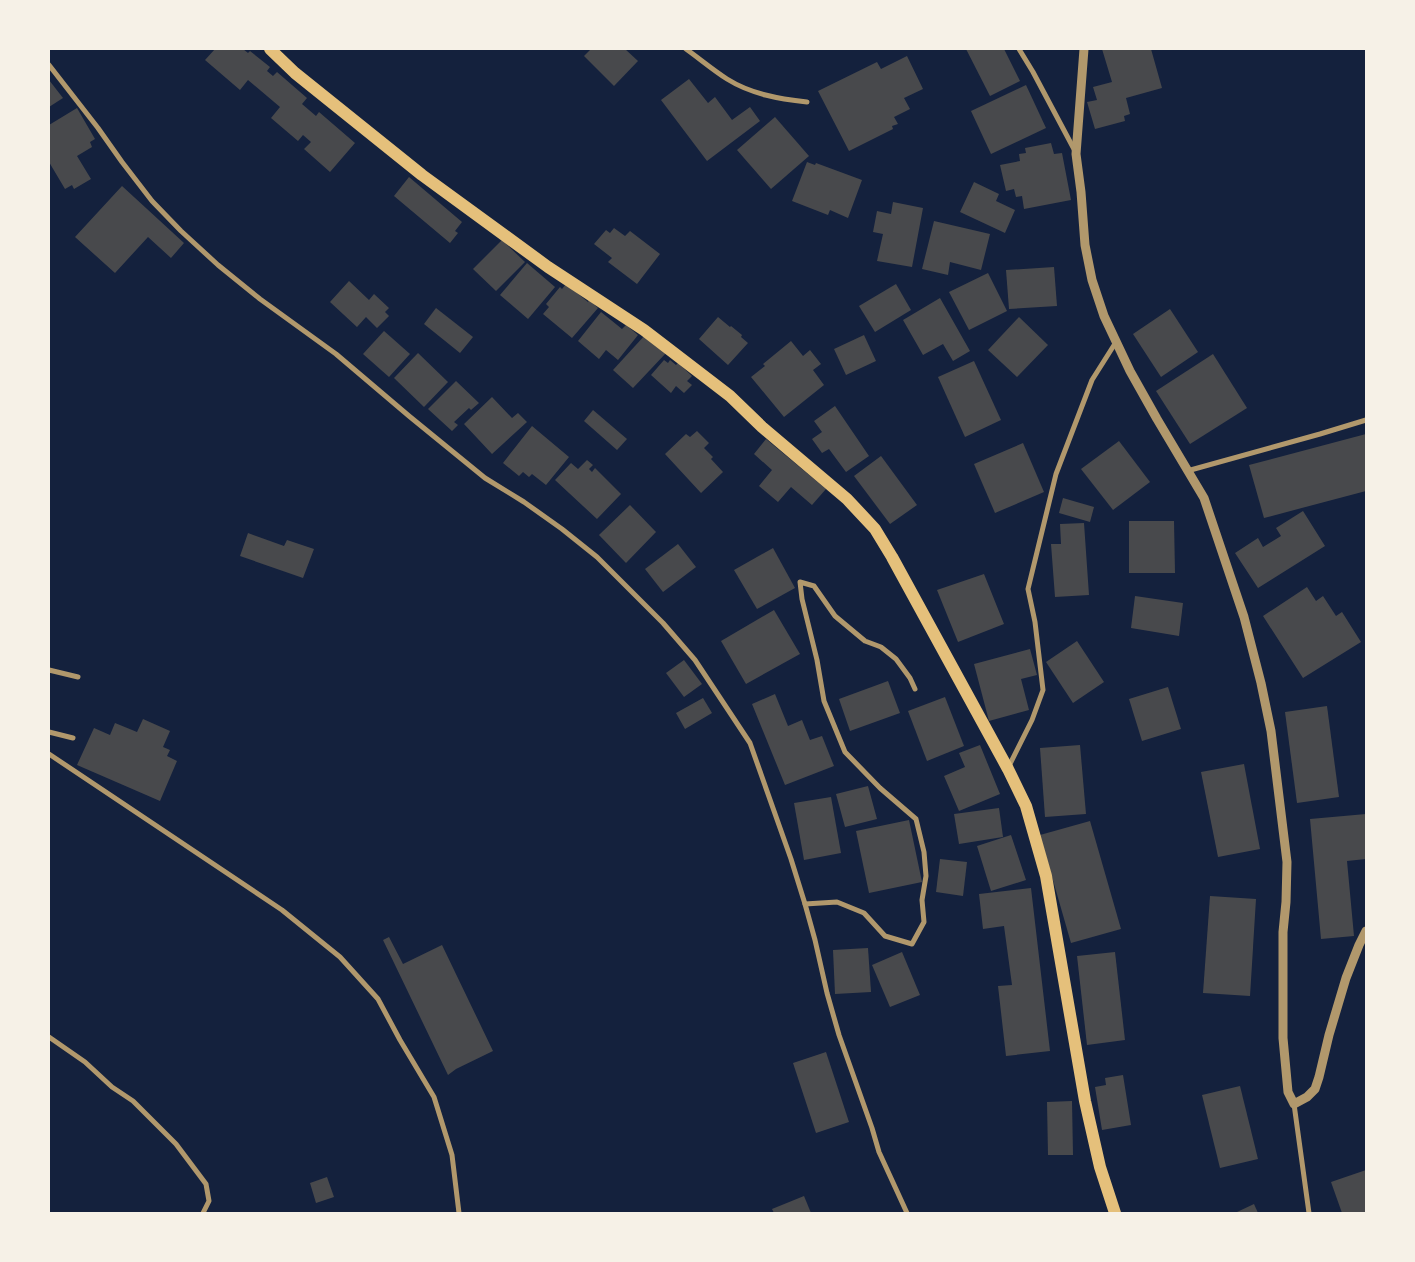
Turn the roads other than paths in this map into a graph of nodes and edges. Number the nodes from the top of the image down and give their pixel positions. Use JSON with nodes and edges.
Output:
{"nodes":[{"id":1,"x":270,"y":49,"type":"edge"},
{"id":2,"x":686,"y":49,"type":"edge"},
{"id":3,"x":1019,"y":49,"type":"edge"},
{"id":4,"x":1084,"y":49,"type":"edge"},
{"id":5,"x":49,"y":65,"type":"edge"},
{"id":6,"x":807,"y":102,"type":"dead end"},
{"id":7,"x":1076,"y":154,"type":"junction"},
{"id":8,"x":1116,"y":342,"type":"junction"},
{"id":9,"x":1366,"y":420,"type":"edge"},
{"id":10,"x":1187,"y":471,"type":"junction"},
{"id":11,"x":49,"y":670,"type":"edge"},
{"id":12,"x":78,"y":677,"type":"dead end"},
{"id":13,"x":915,"y":689,"type":"dead end"},
{"id":14,"x":49,"y":732,"type":"edge"},
{"id":15,"x":73,"y":738,"type":"dead end"},
{"id":16,"x":49,"y":754,"type":"edge"},
{"id":17,"x":1008,"y":769,"type":"junction"},
{"id":18,"x":805,"y":904,"type":"junction"},
{"id":19,"x":1366,"y":931,"type":"edge"},
{"id":20,"x":49,"y":1037,"type":"edge"},
{"id":21,"x":1294,"y":1104,"type":"junction"},
{"id":22,"x":203,"y":1213,"type":"edge"},
{"id":23,"x":459,"y":1213,"type":"edge"},
{"id":24,"x":907,"y":1213,"type":"edge"},
{"id":25,"x":1116,"y":1213,"type":"edge"},
{"id":26,"x":1309,"y":1213,"type":"edge"}],
"edges":[{"from":1,"to":17,"type":"main road"},
{"from":2,"to":6,"type":"street"},
{"from":3,"to":7,"type":"street"},
{"from":4,"to":7,"type":"street"},
{"from":5,"to":18,"type":"street"},
{"from":7,"to":8,"type":"street"},
{"from":8,"to":10,"type":"street"},
{"from":8,"to":17,"type":"street"},
{"from":9,"to":10,"type":"street"},
{"from":10,"to":21,"type":"street"},
{"from":11,"to":12,"type":"street"},
{"from":13,"to":18,"type":"street"},
{"from":14,"to":15,"type":"street"},
{"from":16,"to":23,"type":"street"},
{"from":17,"to":25,"type":"main road"},
{"from":18,"to":24,"type":"street"},
{"from":19,"to":21,"type":"street"},
{"from":20,"to":22,"type":"street"},
{"from":21,"to":26,"type":"street"}]}
